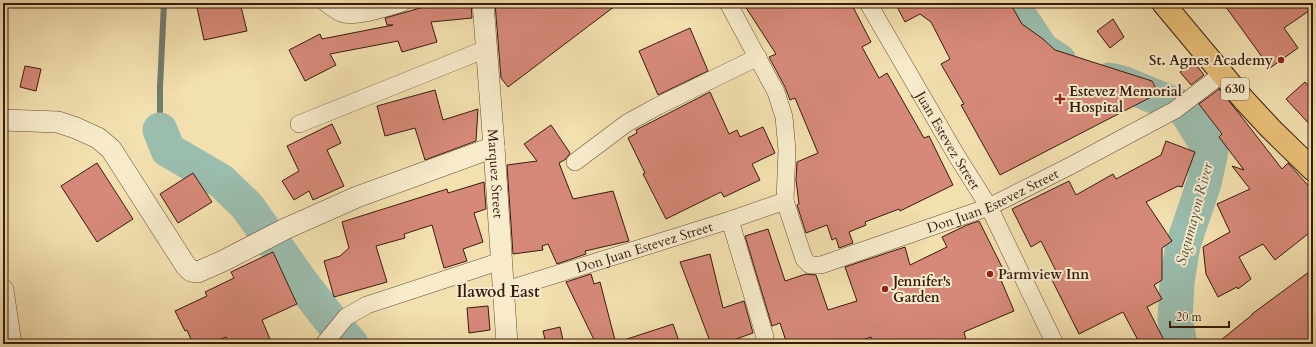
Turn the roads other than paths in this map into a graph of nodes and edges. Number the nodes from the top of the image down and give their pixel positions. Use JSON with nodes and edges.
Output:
{"nodes":[{"id":1,"x":326,"y":3,"type":"edge"},
{"id":2,"x":402,"y":3,"type":"edge"},
{"id":3,"x":483,"y":3,"type":"edge"},
{"id":4,"x":728,"y":3,"type":"edge"},
{"id":5,"x":868,"y":3,"type":"edge"},
{"id":6,"x":1163,"y":3,"type":"edge"},
{"id":7,"x":486,"y":49,"type":"junction"},
{"id":8,"x":758,"y":57,"type":"junction"},
{"id":9,"x":1222,"y":74,"type":"junction"},
{"id":10,"x":3,"y":120,"type":"edge"},
{"id":11,"x":299,"y":124,"type":"dead end"},
{"id":12,"x":494,"y":147,"type":"junction"},
{"id":13,"x":575,"y":162,"type":"dead end"},
{"id":14,"x":1313,"y":170,"type":"edge"},
{"id":15,"x":785,"y":201,"type":"junction"},
{"id":16,"x":989,"y":208,"type":"junction"},
{"id":17,"x":730,"y":220,"type":"junction"},
{"id":18,"x":501,"y":261,"type":"junction"},
{"id":19,"x":3,"y":290,"type":"edge"},
{"id":20,"x":503,"y":291,"type":"junction"},
{"id":21,"x":325,"y":342,"type":"edge"},
{"id":22,"x":12,"y":344,"type":"edge"},
{"id":23,"x":507,"y":344,"type":"edge"},
{"id":24,"x":764,"y":344,"type":"edge"},
{"id":25,"x":1055,"y":344,"type":"edge"}],
"edges":[{"from":1,"to":2,"type":"street"},
{"from":3,"to":7,"type":"street","name":"Marquez Street"},
{"from":4,"to":8,"type":"street","name":"Don Juan Estevez Street"},
{"from":5,"to":16,"type":"street","name":"Juan Estevez Street"},
{"from":6,"to":9,"type":"main road","number":"630"},
{"from":7,"to":11,"type":"street"},
{"from":7,"to":12,"type":"street","name":"Marquez Street"},
{"from":8,"to":13,"type":"street"},
{"from":8,"to":15,"type":"street","name":"Don Juan Estevez Street"},
{"from":9,"to":14,"type":"main road","number":"630"},
{"from":9,"to":16,"type":"street","name":"Don Juan Estevez Street"},
{"from":10,"to":12,"type":"street"},
{"from":12,"to":18,"type":"street","name":"Marquez Street"},
{"from":15,"to":16,"type":"street","name":"Don Juan Estevez Street"},
{"from":15,"to":17,"type":"street","name":"Don Juan Estevez Street"},
{"from":16,"to":25,"type":"street","name":"Juan Estevez Street"},
{"from":17,"to":20,"type":"street","name":"Don Juan Estevez Street"},
{"from":17,"to":24,"type":"street"},
{"from":18,"to":20,"type":"street","name":"Marquez Street"},
{"from":18,"to":21,"type":"street"},
{"from":19,"to":22,"type":"street"},
{"from":20,"to":23,"type":"street","name":"Marquez Street"}]}
